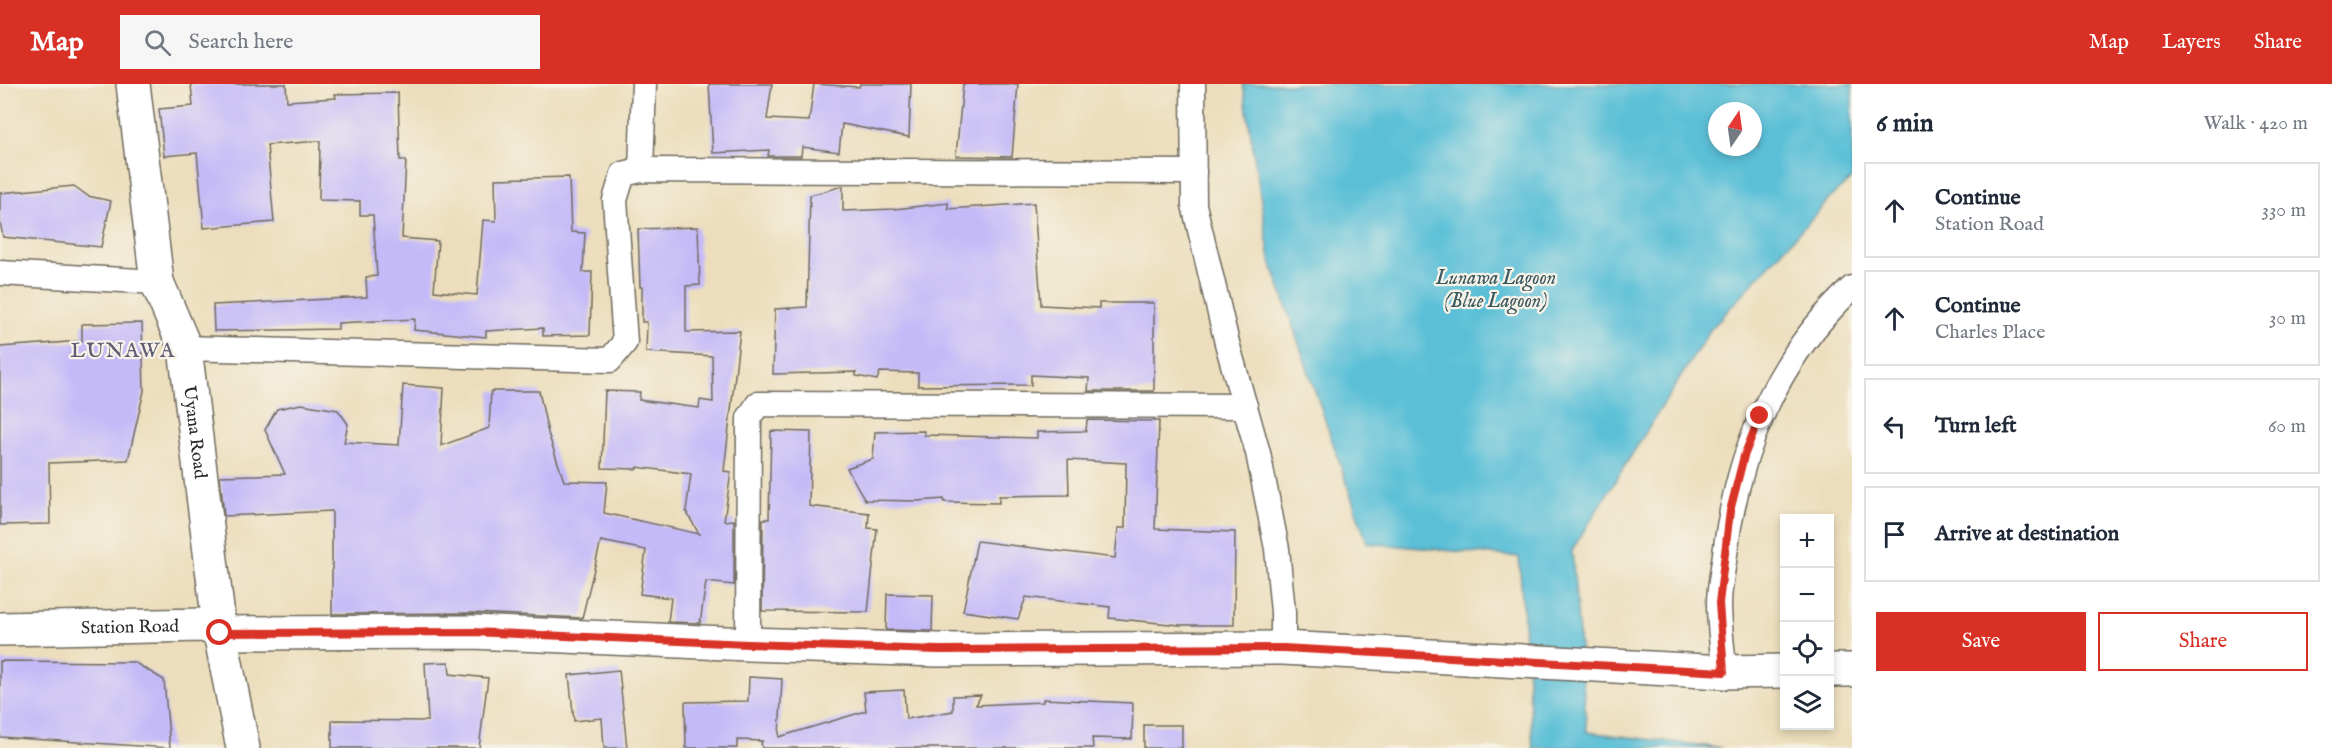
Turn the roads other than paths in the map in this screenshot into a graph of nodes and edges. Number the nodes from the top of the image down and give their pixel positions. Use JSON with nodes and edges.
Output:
{"nodes":[{"id":1,"x":134,"y":84,"type":"edge"},
{"id":2,"x":644,"y":84,"type":"edge"},
{"id":3,"x":1193,"y":84,"type":"edge"},
{"id":4,"x":641,"y":170,"type":"junction"},
{"id":5,"x":1194,"y":172,"type":"junction"},
{"id":6,"x":0,"y":273,"type":"edge"},
{"id":7,"x":157,"y":282,"type":"junction"},
{"id":8,"x":1852,"y":288,"type":"edge"},
{"id":9,"x":184,"y":348,"type":"junction"},
{"id":10,"x":1245,"y":405,"type":"junction"},
{"id":11,"x":0,"y":629,"type":"edge"},
{"id":12,"x":220,"y":633,"type":"junction"},
{"id":13,"x":748,"y":644,"type":"junction"},
{"id":14,"x":1283,"y":648,"type":"junction"},
{"id":15,"x":1834,"y":670,"type":"edge"},
{"id":16,"x":1852,"y":670,"type":"edge"},
{"id":17,"x":1780,"y":671,"type":"edge"},
{"id":18,"x":1724,"y":672,"type":"junction"},
{"id":19,"x":243,"y":748,"type":"edge"}],
"edges":[{"from":1,"to":7,"type":"street","name":"Uyana Road"},
{"from":2,"to":4,"type":"street"},
{"from":3,"to":5,"type":"street"},
{"from":4,"to":5,"type":"street"},
{"from":4,"to":9,"type":"street"},
{"from":5,"to":10,"type":"street"},
{"from":6,"to":7,"type":"street"},
{"from":7,"to":9,"type":"street","name":"Uyana Road"},
{"from":8,"to":18,"type":"street"},
{"from":9,"to":12,"type":"street","name":"Uyana Road"},
{"from":10,"to":13,"type":"street"},
{"from":10,"to":14,"type":"street"},
{"from":11,"to":12,"type":"street","name":"Station Road"},
{"from":12,"to":13,"type":"street","name":"Station Road"},
{"from":12,"to":19,"type":"street","name":"Uyana Road"},
{"from":13,"to":14,"type":"street","name":"Station Road"},
{"from":14,"to":18,"type":"street","name":"Station Road"},
{"from":15,"to":16,"type":"street"},
{"from":17,"to":18,"type":"street","name":"Station Road"}]}
